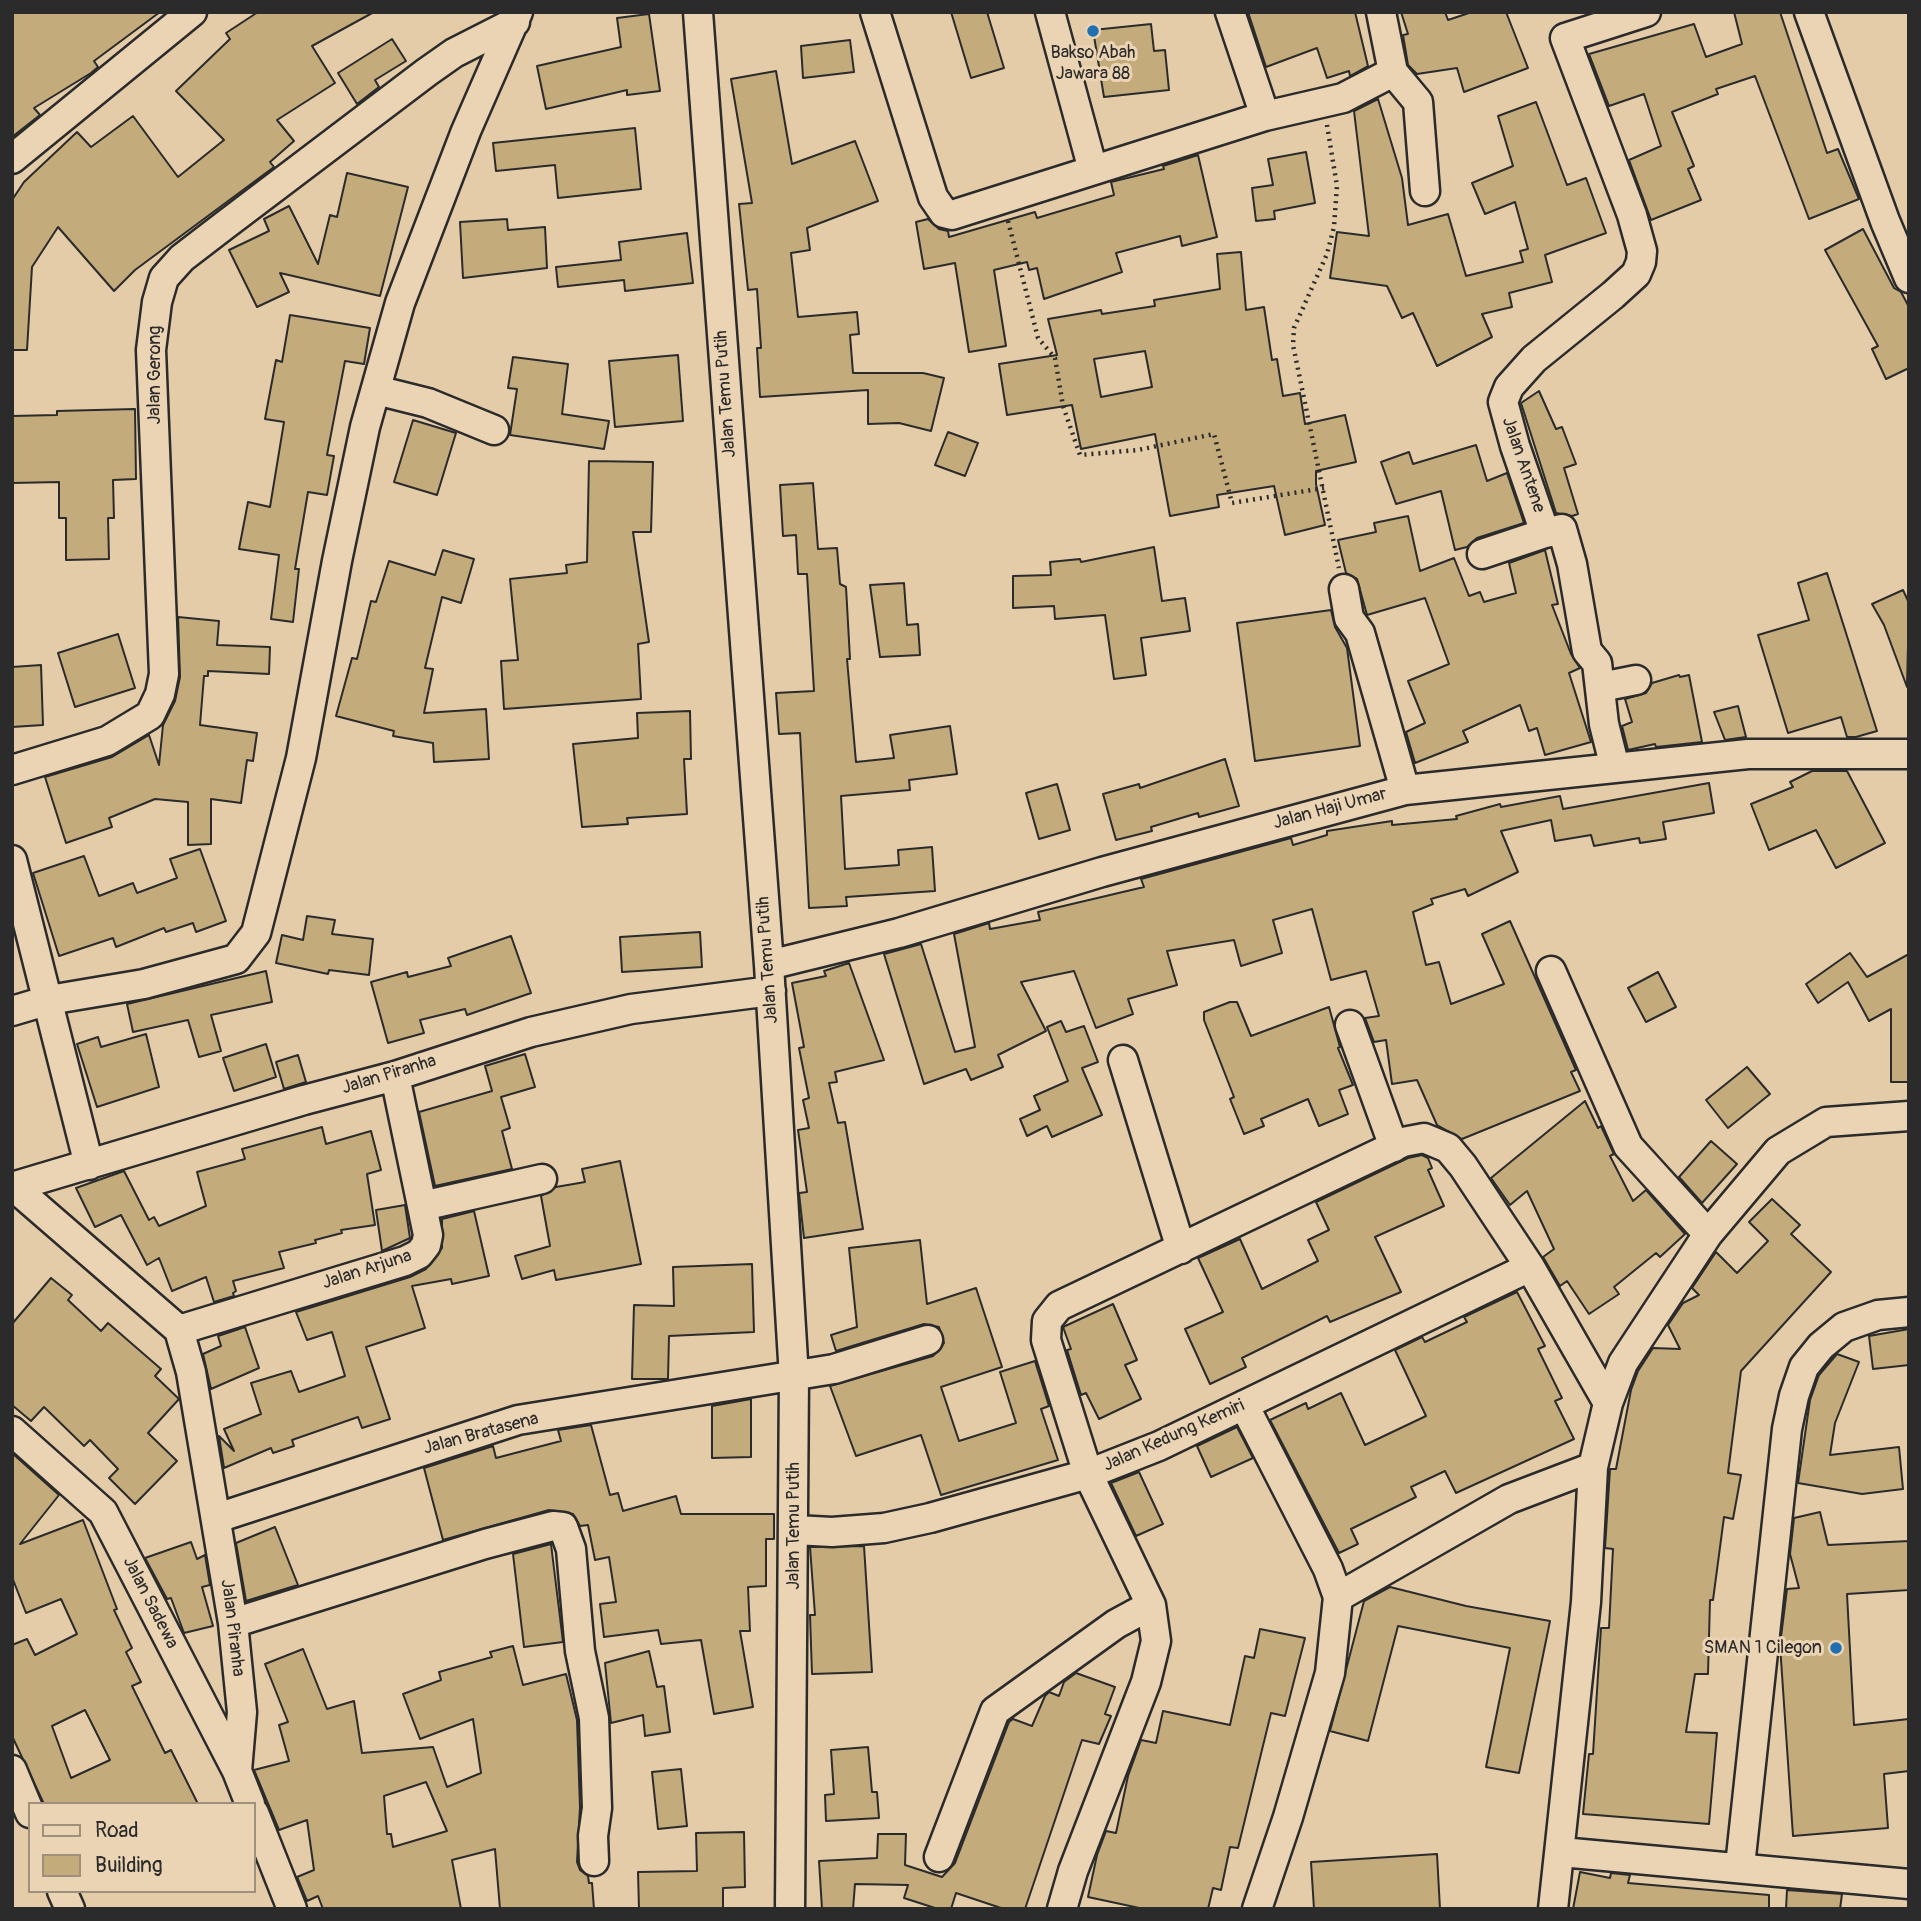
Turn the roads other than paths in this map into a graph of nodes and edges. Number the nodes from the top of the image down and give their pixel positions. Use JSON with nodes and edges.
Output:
{"nodes":[{"id":1,"x":192,"y":12,"type":"edge"},
{"id":2,"x":698,"y":12,"type":"edge"},
{"id":3,"x":875,"y":12,"type":"edge"},
{"id":4,"x":1050,"y":12,"type":"edge"},
{"id":5,"x":1230,"y":12,"type":"edge"},
{"id":6,"x":1381,"y":12,"type":"edge"},
{"id":7,"x":1646,"y":12,"type":"edge"},
{"id":8,"x":1816,"y":14,"type":"edge"},
{"id":9,"x":517,"y":17,"type":"edge"},
{"id":10,"x":1394,"y":72,"type":"junction"},
{"id":11,"x":1265,"y":116,"type":"junction"},
{"id":12,"x":12,"y":159,"type":"edge"},
{"id":13,"x":1093,"y":170,"type":"junction"},
{"id":14,"x":1425,"y":191,"type":"dead end"},
{"id":15,"x":1909,"y":278,"type":"edge"},
{"id":16,"x":376,"y":390,"type":"junction"},
{"id":17,"x":494,"y":430,"type":"dead end"},
{"id":18,"x":1545,"y":533,"type":"junction"},
{"id":19,"x":1482,"y":554,"type":"dead end"},
{"id":20,"x":1344,"y":589,"type":"road end"},
{"id":21,"x":1636,"y":680,"type":"dead end"},
{"id":22,"x":1601,"y":687,"type":"junction"},
{"id":23,"x":1909,"y":754,"type":"edge"},
{"id":24,"x":1615,"y":768,"type":"junction"},
{"id":25,"x":12,"y":770,"type":"edge"},
{"id":26,"x":1405,"y":789,"type":"junction"},
{"id":27,"x":12,"y":860,"type":"edge"},
{"id":28,"x":1551,"y":971,"type":"dead end"},
{"id":29,"x":770,"y":978,"type":"junction"},
{"id":30,"x":49,"y":1000,"type":"junction"},
{"id":31,"x":12,"y":1012,"type":"edge"},
{"id":32,"x":1350,"y":1024,"type":"dead end"},
{"id":33,"x":1123,"y":1060,"type":"dead end"},
{"id":34,"x":395,"y":1076,"type":"junction"},
{"id":35,"x":1909,"y":1116,"type":"edge"},
{"id":36,"x":1394,"y":1147,"type":"junction"},
{"id":37,"x":89,"y":1165,"type":"junction"},
{"id":38,"x":542,"y":1179,"type":"dead end"},
{"id":39,"x":13,"y":1187,"type":"edge"},
{"id":40,"x":422,"y":1206,"type":"junction"},
{"id":41,"x":1708,"y":1234,"type":"junction"},
{"id":42,"x":1181,"y":1249,"type":"junction"},
{"id":43,"x":1530,"y":1267,"type":"junction"},
{"id":44,"x":1909,"y":1312,"type":"edge"},
{"id":45,"x":179,"y":1330,"type":"junction"},
{"id":46,"x":928,"y":1340,"type":"dead end"},
{"id":47,"x":794,"y":1377,"type":"junction"},
{"id":48,"x":1608,"y":1404,"type":"junction"},
{"id":49,"x":1244,"y":1405,"type":"junction"},
{"id":50,"x":12,"y":1431,"type":"edge"},
{"id":51,"x":1593,"y":1467,"type":"junction"},
{"id":52,"x":1088,"y":1474,"type":"junction"},
{"id":53,"x":217,"y":1518,"type":"junction"},
{"id":54,"x":795,"y":1530,"type":"junction"},
{"id":55,"x":1338,"y":1597,"type":"junction"},
{"id":56,"x":1151,"y":1605,"type":"junction"},
{"id":57,"x":233,"y":1623,"type":"junction"},
{"id":58,"x":12,"y":1770,"type":"edge"},
{"id":59,"x":237,"y":1771,"type":"junction"},
{"id":60,"x":249,"y":1802,"type":"edge"},
{"id":61,"x":22,"y":1805,"type":"edge"},
{"id":62,"x":256,"y":1818,"type":"edge"},
{"id":63,"x":1560,"y":1852,"type":"junction"},
{"id":64,"x":939,"y":1857,"type":"dead end"},
{"id":65,"x":594,"y":1861,"type":"dead end"},
{"id":66,"x":1740,"y":1866,"type":"junction"},
{"id":67,"x":1909,"y":1884,"type":"edge"},
{"id":68,"x":63,"y":1893,"type":"edge"},
{"id":69,"x":70,"y":1909,"type":"edge"},
{"id":70,"x":292,"y":1909,"type":"edge"},
{"id":71,"x":790,"y":1909,"type":"edge"},
{"id":72,"x":1062,"y":1909,"type":"edge"},
{"id":73,"x":1257,"y":1909,"type":"edge"},
{"id":74,"x":1553,"y":1909,"type":"edge"}],
"edges":[{"from":1,"to":12,"type":"street"},
{"from":2,"to":29,"type":"street","name":"Jalan Temu Putih"},
{"from":3,"to":13,"type":"street"},
{"from":4,"to":13,"type":"street"},
{"from":5,"to":11,"type":"street"},
{"from":6,"to":10,"type":"street"},
{"from":7,"to":18,"type":"street","name":"Jalan Antene"},
{"from":8,"to":15,"type":"street"},
{"from":9,"to":16,"type":"street"},
{"from":9,"to":25,"type":"street","name":"Jalan Gerong"},
{"from":10,"to":11,"type":"street"},
{"from":10,"to":14,"type":"street"},
{"from":11,"to":13,"type":"street"},
{"from":16,"to":17,"type":"street"},
{"from":16,"to":30,"type":"street"},
{"from":18,"to":19,"type":"street"},
{"from":18,"to":22,"type":"street","name":"Jalan Antene"},
{"from":20,"to":26,"type":"street"},
{"from":21,"to":22,"type":"street"},
{"from":22,"to":24,"type":"street","name":"Jalan Antene"},
{"from":23,"to":24,"type":"street","name":"Jalan Haji Umar"},
{"from":24,"to":26,"type":"street","name":"Jalan Haji Umar"},
{"from":26,"to":29,"type":"street","name":"Jalan Haji Umar"},
{"from":27,"to":30,"type":"street"},
{"from":28,"to":41,"type":"street"},
{"from":29,"to":34,"type":"street","name":"Jalan Piranha"},
{"from":29,"to":47,"type":"street","name":"Jalan Temu Putih"},
{"from":30,"to":31,"type":"street"},
{"from":30,"to":37,"type":"street"},
{"from":32,"to":36,"type":"street"},
{"from":33,"to":42,"type":"street"},
{"from":34,"to":37,"type":"street","name":"Jalan Piranha"},
{"from":34,"to":40,"type":"street","name":"Jalan Arjuna"},
{"from":35,"to":41,"type":"street"},
{"from":36,"to":42,"type":"street"},
{"from":36,"to":43,"type":"street"},
{"from":37,"to":39,"type":"street","name":"Jalan Piranha"},
{"from":38,"to":40,"type":"street"},
{"from":39,"to":45,"type":"street","name":"Jalan Piranha"},
{"from":40,"to":45,"type":"street","name":"Jalan Arjuna"},
{"from":41,"to":48,"type":"street"},
{"from":42,"to":52,"type":"street"},
{"from":43,"to":48,"type":"street"},
{"from":43,"to":49,"type":"street","name":"Jalan Kedung Kemiri"},
{"from":44,"to":66,"type":"street"},
{"from":45,"to":53,"type":"street","name":"Jalan Piranha"},
{"from":46,"to":47,"type":"street","name":"Jalan Bratasena"},
{"from":47,"to":53,"type":"street","name":"Jalan Bratasena"},
{"from":47,"to":54,"type":"street","name":"Jalan Temu Putih"},
{"from":48,"to":51,"type":"street"},
{"from":49,"to":52,"type":"street","name":"Jalan Kedung Kemiri"},
{"from":49,"to":55,"type":"street"},
{"from":50,"to":59,"type":"street","name":"Jalan Sadewa"},
{"from":51,"to":55,"type":"street"},
{"from":51,"to":63,"type":"street"},
{"from":52,"to":54,"type":"street","name":"Jalan Kedung Kemiri"},
{"from":52,"to":56,"type":"street"},
{"from":53,"to":57,"type":"street","name":"Jalan Piranha"},
{"from":54,"to":71,"type":"street","name":"Jalan Temu Putih"},
{"from":55,"to":73,"type":"street"},
{"from":56,"to":64,"type":"street"},
{"from":56,"to":72,"type":"street"},
{"from":57,"to":59,"type":"street","name":"Jalan Piranha"},
{"from":57,"to":65,"type":"street"},
{"from":58,"to":61,"type":"street"},
{"from":59,"to":60,"type":"street","name":"Jalan Sadewa"},
{"from":62,"to":70,"type":"street"},
{"from":63,"to":66,"type":"street"},
{"from":63,"to":74,"type":"street"},
{"from":66,"to":67,"type":"street"},
{"from":68,"to":69,"type":"street"}]}
